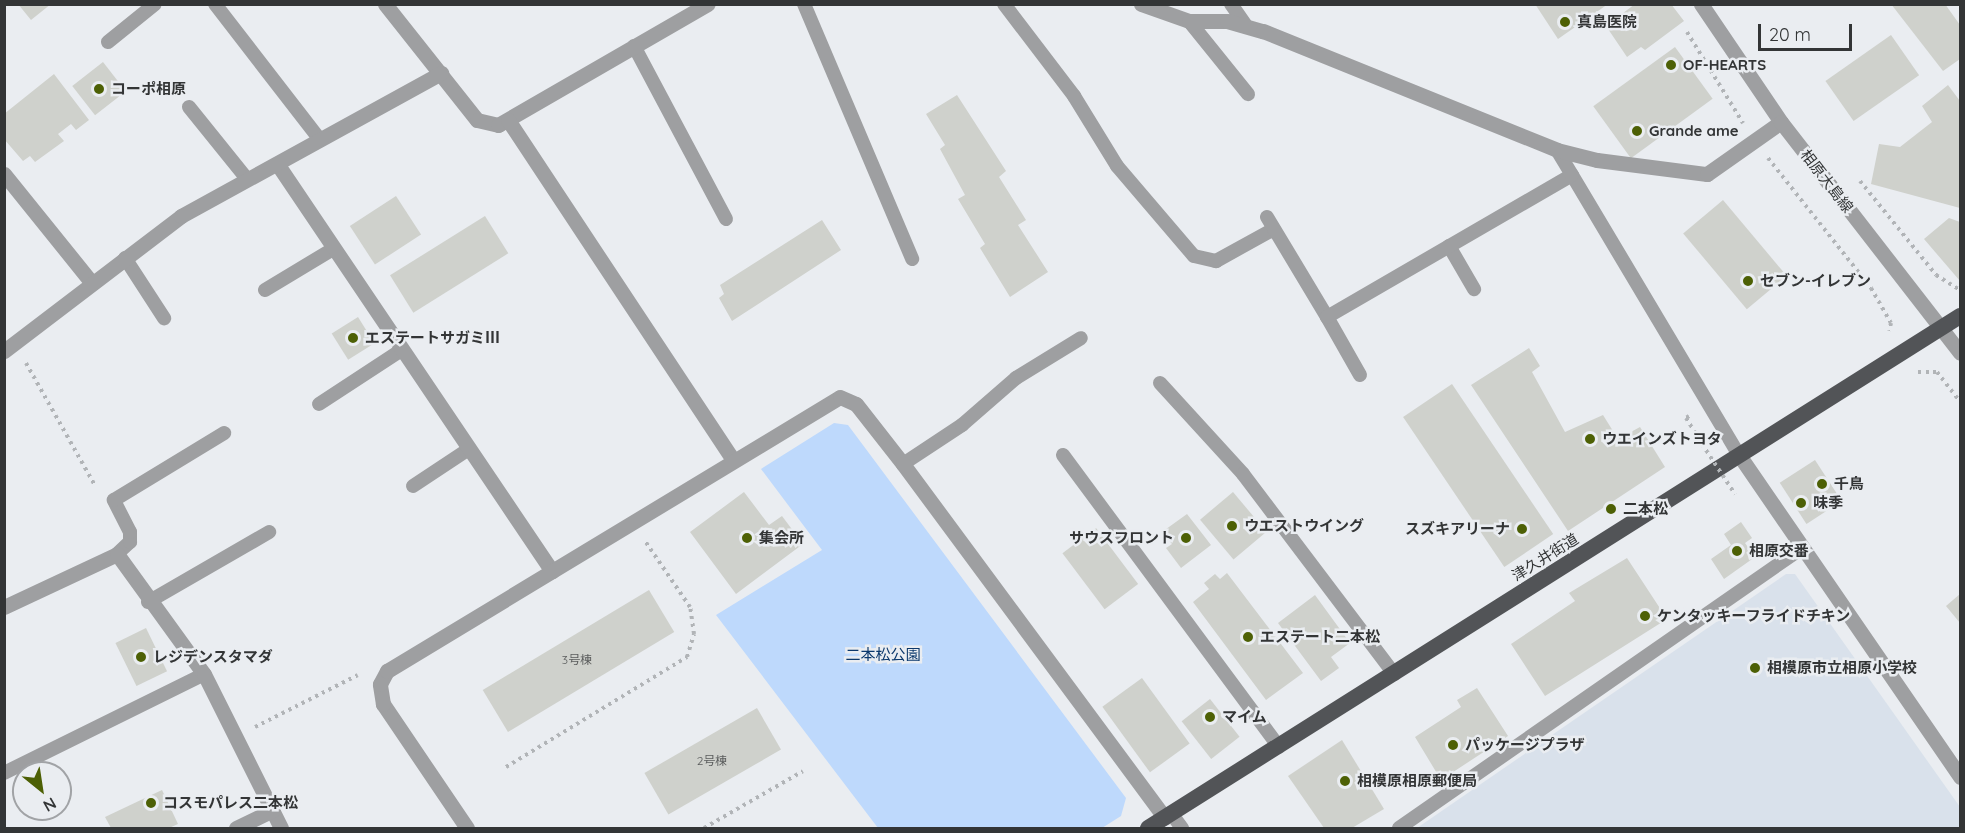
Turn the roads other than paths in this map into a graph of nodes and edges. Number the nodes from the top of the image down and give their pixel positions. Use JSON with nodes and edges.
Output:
{"nodes":[{"id":1,"x":155,"y":4,"type":"edge"},
{"id":2,"x":215,"y":4,"type":"edge"},
{"id":3,"x":385,"y":4,"type":"edge"},
{"id":4,"x":708,"y":4,"type":"edge"},
{"id":5,"x":804,"y":4,"type":"edge"},
{"id":6,"x":1004,"y":4,"type":"edge"},
{"id":7,"x":1141,"y":4,"type":"edge"},
{"id":8,"x":1231,"y":4,"type":"edge"},
{"id":9,"x":1701,"y":4,"type":"edge"},
{"id":10,"x":1190,"y":21,"type":"junction"},
{"id":11,"x":1245,"y":24,"type":"junction"},
{"id":12,"x":108,"y":42,"type":"dead end"},
{"id":13,"x":634,"y":46,"type":"junction"},
{"id":14,"x":441,"y":73,"type":"junction"},
{"id":15,"x":1248,"y":94,"type":"dead end"},
{"id":16,"x":189,"y":106,"type":"dead end"},
{"id":17,"x":508,"y":120,"type":"junction"},
{"id":18,"x":1782,"y":122,"type":"junction"},
{"id":19,"x":320,"y":140,"type":"junction"},
{"id":20,"x":1557,"y":150,"type":"junction"},
{"id":21,"x":278,"y":165,"type":"junction"},
{"id":22,"x":4,"y":174,"type":"edge"},
{"id":23,"x":1572,"y":175,"type":"junction"},
{"id":24,"x":248,"y":179,"type":"junction"},
{"id":25,"x":726,"y":219,"type":"dead end"},
{"id":26,"x":1449,"y":246,"type":"junction"},
{"id":27,"x":333,"y":249,"type":"junction"},
{"id":28,"x":125,"y":258,"type":"junction"},
{"id":29,"x":912,"y":259,"type":"dead end"},
{"id":30,"x":92,"y":283,"type":"junction"},
{"id":31,"x":1473,"y":289,"type":"dead end"},
{"id":32,"x":266,"y":290,"type":"dead end"},
{"id":33,"x":1960,"y":316,"type":"edge"},
{"id":34,"x":1327,"y":317,"type":"junction"},
{"id":35,"x":164,"y":318,"type":"dead end"},
{"id":36,"x":1941,"y":328,"type":"junction"},
{"id":37,"x":1081,"y":338,"type":"dead end"},
{"id":38,"x":10,"y":347,"type":"edge"},
{"id":39,"x":400,"y":351,"type":"junction"},
{"id":40,"x":1960,"y":353,"type":"edge"},
{"id":41,"x":1360,"y":375,"type":"dead end"},
{"id":42,"x":1160,"y":383,"type":"dead end"},
{"id":43,"x":319,"y":404,"type":"dead end"},
{"id":44,"x":224,"y":433,"type":"dead end"},
{"id":45,"x":469,"y":449,"type":"junction"},
{"id":46,"x":1063,"y":455,"type":"dead end"},
{"id":47,"x":1739,"y":455,"type":"junction"},
{"id":48,"x":734,"y":460,"type":"junction"},
{"id":49,"x":903,"y":464,"type":"junction"},
{"id":50,"x":413,"y":486,"type":"dead end"},
{"id":51,"x":269,"y":532,"type":"dead end"},
{"id":52,"x":1801,"y":549,"type":"junction"},
{"id":53,"x":117,"y":554,"type":"junction"},
{"id":54,"x":552,"y":572,"type":"junction"},
{"id":55,"x":148,"y":602,"type":"junction"},
{"id":56,"x":4,"y":607,"type":"edge"},
{"id":57,"x":204,"y":674,"type":"junction"},
{"id":58,"x":1394,"y":674,"type":"junction"},
{"id":59,"x":1279,"y":747,"type":"junction"},
{"id":60,"x":4,"y":773,"type":"edge"},
{"id":61,"x":1960,"y":777,"type":"edge"},
{"id":62,"x":273,"y":810,"type":"junction"},
{"id":63,"x":1168,"y":816,"type":"junction"},
{"id":64,"x":236,"y":828,"type":"edge"},
{"id":65,"x":281,"y":828,"type":"edge"},
{"id":66,"x":467,"y":828,"type":"edge"},
{"id":67,"x":1148,"y":828,"type":"edge"},
{"id":68,"x":1182,"y":828,"type":"edge"},
{"id":69,"x":1399,"y":828,"type":"edge"}],
"edges":[{"from":1,"to":12,"type":"lane"},
{"from":2,"to":19,"type":"lane"},
{"from":3,"to":14,"type":"street"},
{"from":4,"to":13,"type":"street"},
{"from":5,"to":29,"type":"lane"},
{"from":6,"to":34,"type":"lane"},
{"from":7,"to":10,"type":"street"},
{"from":8,"to":11,"type":"lane"},
{"from":9,"to":18,"type":"street","name":"相原大島線"},
{"from":10,"to":11,"type":"street"},
{"from":10,"to":15,"type":"lane"},
{"from":11,"to":20,"type":"street"},
{"from":13,"to":17,"type":"street"},
{"from":13,"to":25,"type":"lane"},
{"from":14,"to":17,"type":"street"},
{"from":14,"to":19,"type":"street"},
{"from":16,"to":24,"type":"lane"},
{"from":17,"to":48,"type":"street"},
{"from":18,"to":20,"type":"street"},
{"from":18,"to":36,"type":"street","name":"相原大島線"},
{"from":19,"to":21,"type":"street"},
{"from":20,"to":23,"type":"lane"},
{"from":21,"to":24,"type":"street"},
{"from":21,"to":27,"type":"street"},
{"from":22,"to":30,"type":"street"},
{"from":23,"to":26,"type":"lane"},
{"from":23,"to":47,"type":"lane"},
{"from":24,"to":28,"type":"street"},
{"from":26,"to":31,"type":"lane"},
{"from":26,"to":34,"type":"lane"},
{"from":27,"to":32,"type":"lane"},
{"from":27,"to":39,"type":"street"},
{"from":28,"to":30,"type":"street"},
{"from":28,"to":35,"type":"lane"},
{"from":30,"to":38,"type":"street"},
{"from":33,"to":36,"type":"highway","name":"津久井街道"},
{"from":34,"to":41,"type":"lane"},
{"from":36,"to":40,"type":"street","name":"相原大島線"},
{"from":36,"to":47,"type":"highway","name":"津久井街道"},
{"from":37,"to":49,"type":"lane"},
{"from":39,"to":43,"type":"lane"},
{"from":39,"to":45,"type":"street"},
{"from":42,"to":58,"type":"lane"},
{"from":44,"to":53,"type":"lane"},
{"from":45,"to":50,"type":"lane"},
{"from":45,"to":54,"type":"street"},
{"from":46,"to":59,"type":"lane"},
{"from":47,"to":52,"type":"street"},
{"from":47,"to":58,"type":"highway","name":"津久井街道"},
{"from":48,"to":49,"type":"street"},
{"from":48,"to":54,"type":"street"},
{"from":49,"to":63,"type":"street"},
{"from":51,"to":55,"type":"lane"},
{"from":52,"to":61,"type":"street"},
{"from":52,"to":69,"type":"lane"},
{"from":53,"to":55,"type":"street"},
{"from":53,"to":56,"type":"street"},
{"from":54,"to":66,"type":"street"},
{"from":55,"to":57,"type":"street"},
{"from":57,"to":60,"type":"lane"},
{"from":57,"to":62,"type":"street"},
{"from":58,"to":59,"type":"highway","name":"津久井街道"},
{"from":59,"to":63,"type":"highway","name":"津久井街道"},
{"from":62,"to":64,"type":"street"},
{"from":62,"to":65,"type":"street"},
{"from":63,"to":67,"type":"highway","name":"津久井街道"},
{"from":63,"to":68,"type":"lane"}]}
